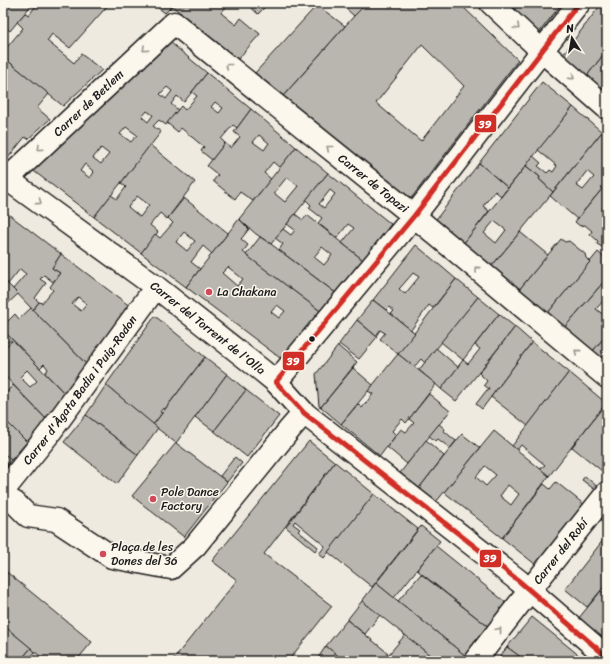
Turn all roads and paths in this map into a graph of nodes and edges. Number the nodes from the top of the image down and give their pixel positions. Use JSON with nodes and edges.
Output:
{"nodes":[{"id":1,"x":491,"y":3,"type":"edge"},
{"id":2,"x":580,"y":3,"type":"edge"},
{"id":3,"x":174,"y":23,"type":"joint"},
{"id":4,"x":542,"y":51,"type":"junction"},
{"id":5,"x":607,"y":108,"type":"edge"},
{"id":6,"x":4,"y":179,"type":"edge"},
{"id":7,"x":414,"y":216,"type":"junction"},
{"id":8,"x":156,"y":287,"type":"junction"},
{"id":9,"x":607,"y":377,"type":"edge"},
{"id":10,"x":276,"y":382,"type":"junction"},
{"id":11,"x":304,"y":413,"type":"junction"},
{"id":12,"x":3,"y":491,"type":"edge"},
{"id":13,"x":607,"y":493,"type":"edge"},
{"id":14,"x":3,"y":496,"type":"edge"},
{"id":15,"x":529,"y":591,"type":"junction"},
{"id":16,"x":607,"y":657,"type":"edge"},
{"id":17,"x":475,"y":661,"type":"edge"}],
"edges":[{"from":1,"to":4,"type":"street","one_way":true},
{"from":2,"to":4,"type":"street"},
{"from":3,"to":6,"type":"street","name":"Carrer de Betlem","one_way":true},
{"from":7,"to":3,"type":"street","name":"Carrer de Topazi","one_way":true},
{"from":4,"to":5,"type":"street","one_way":true},
{"from":4,"to":7,"type":"street"},
{"from":6,"to":8,"type":"street","name":"Carrer del Torrent de l'Olla","one_way":true},
{"from":9,"to":7,"type":"street","name":"Carrer de Topazi","one_way":true},
{"from":7,"to":10,"type":"street"},
{"from":8,"to":10,"type":"street","name":"Carrer del Torrent de l'Olla"},
{"from":8,"to":12,"type":"street","name":"Carrer d'Àgata Badia i Puig-Rodon"},
{"from":10,"to":11,"type":"street","name":"Carrer del Torrent de l'Olla"},
{"from":11,"to":14,"type":"street"},
{"from":11,"to":15,"type":"street","name":"Carrer del Torrent de l'Olla"},
{"from":13,"to":15,"type":"street","name":"Carrer del Robí"},
{"from":15,"to":16,"type":"street","name":"Carrer del Torrent de l'Olla"},
{"from":17,"to":15,"type":"street","name":"Carrer del Robí","one_way":true}]}
